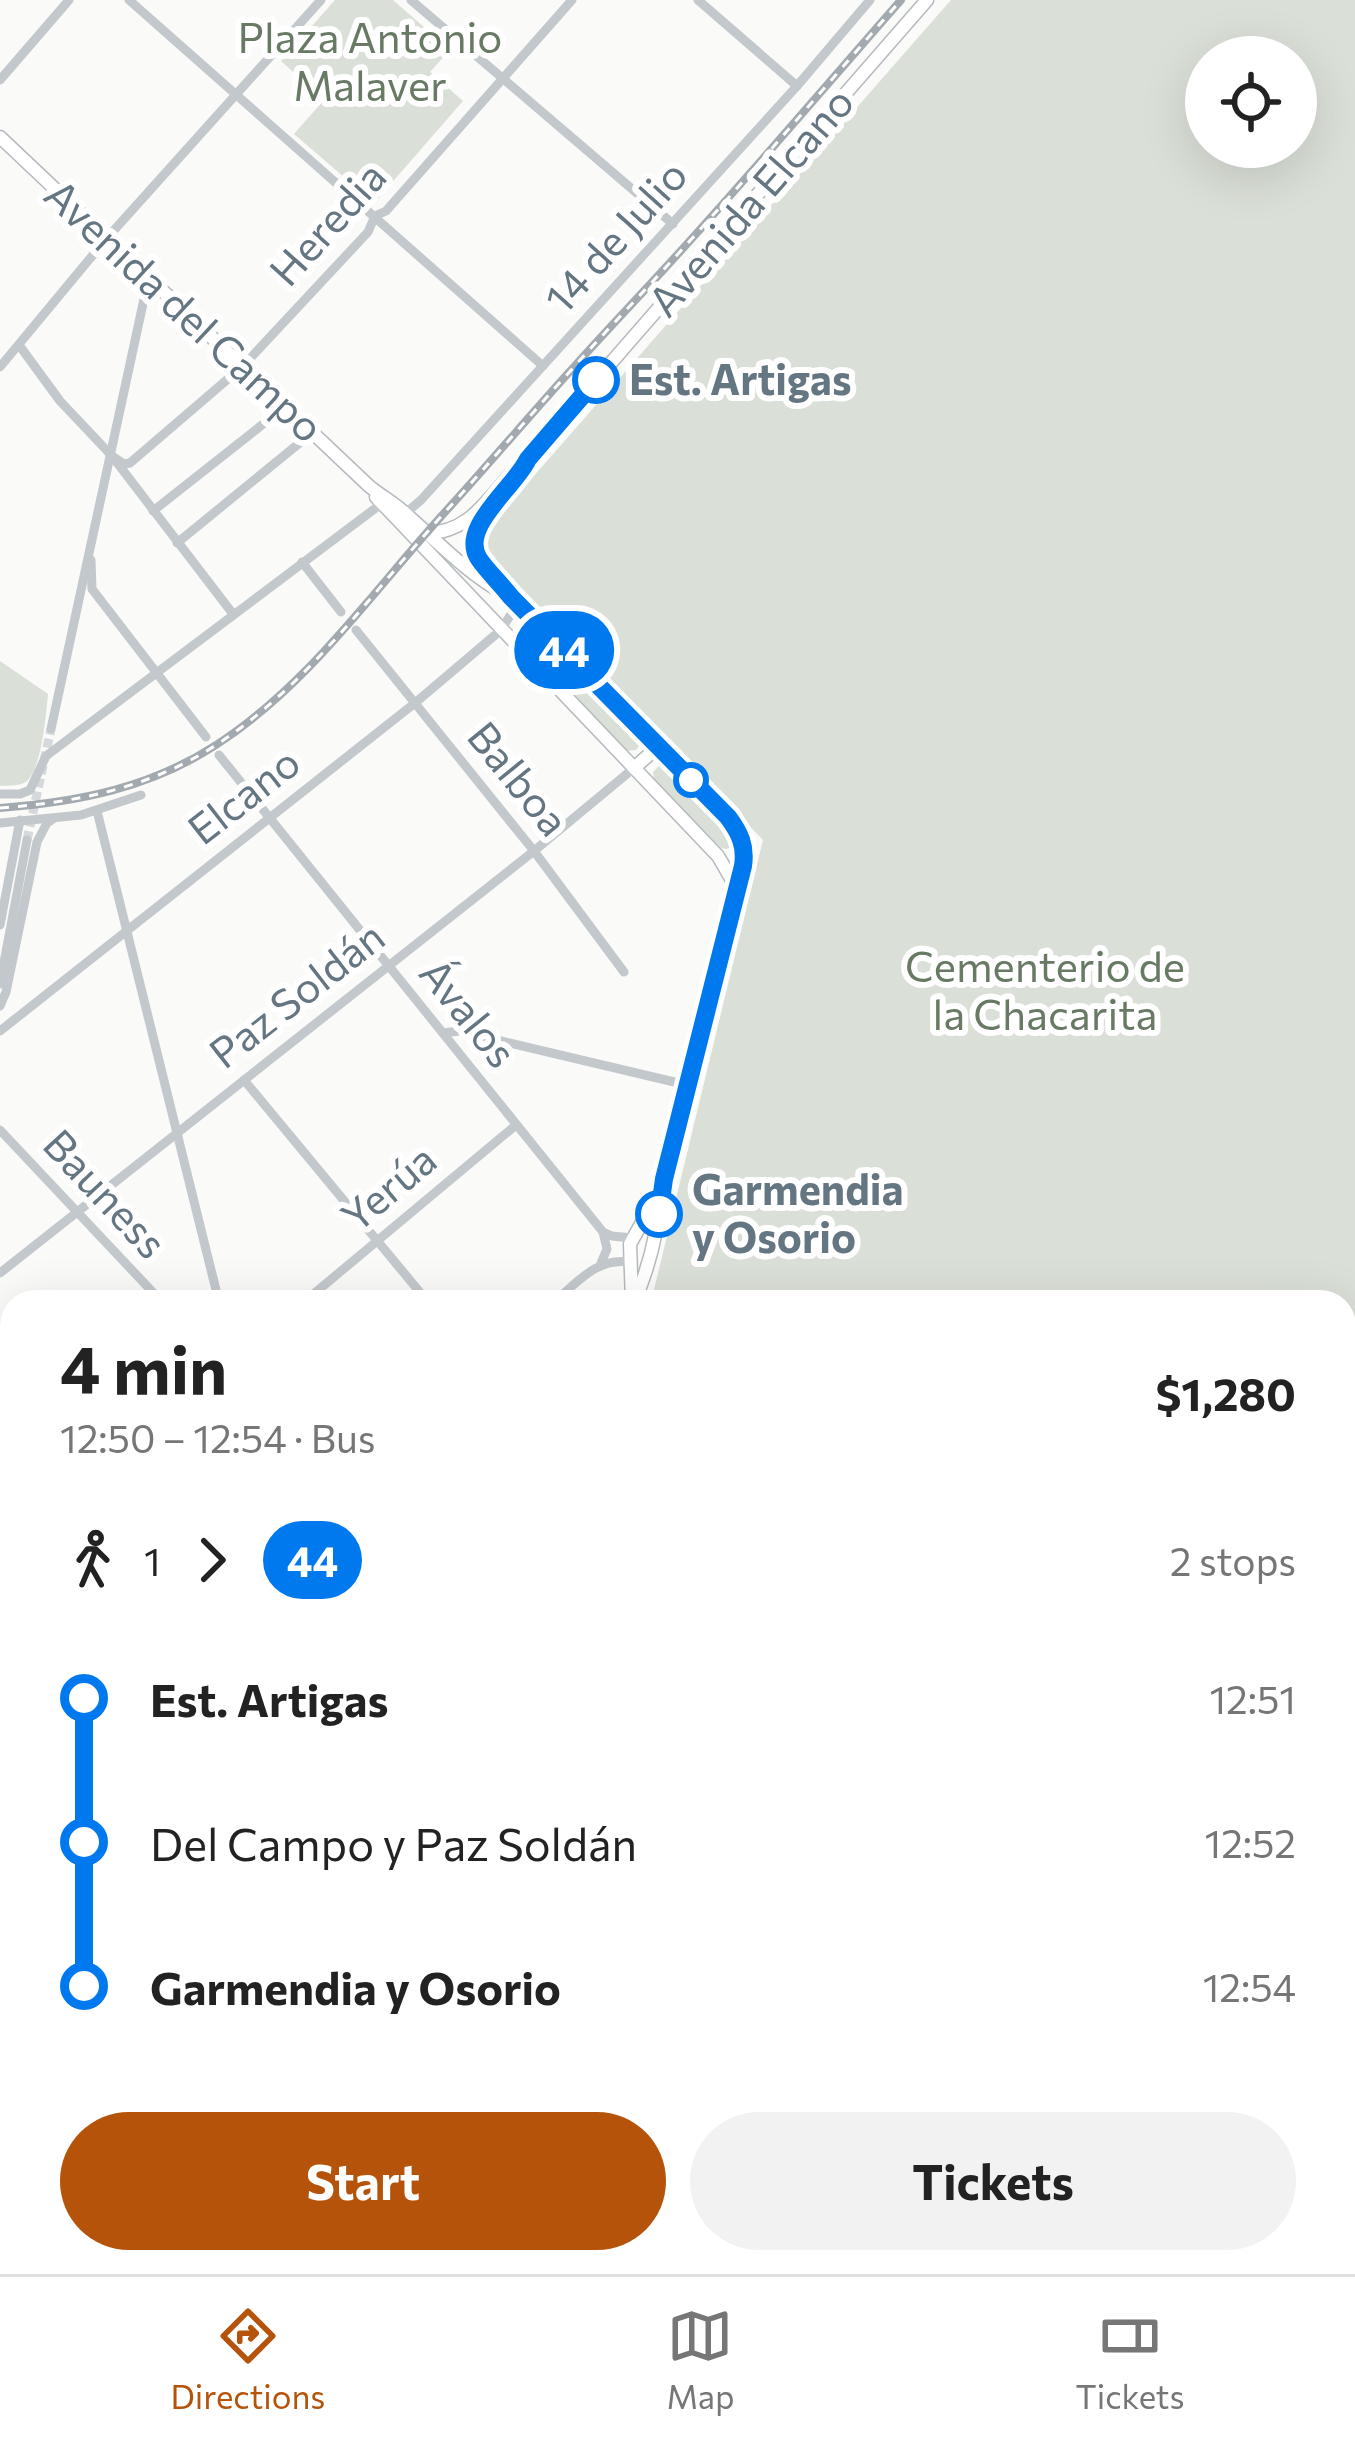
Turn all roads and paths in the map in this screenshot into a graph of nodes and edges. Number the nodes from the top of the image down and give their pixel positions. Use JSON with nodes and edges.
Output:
{"nodes":[{"id":1,"x":69,"y":0,"type":"edge"},
{"id":2,"x":129,"y":0,"type":"edge"},
{"id":3,"x":321,"y":0,"type":"edge"},
{"id":4,"x":412,"y":0,"type":"edge"},
{"id":5,"x":572,"y":0,"type":"edge"},
{"id":6,"x":698,"y":0,"type":"edge"},
{"id":7,"x":870,"y":0,"type":"edge"},
{"id":8,"x":927,"y":0,"type":"edge"},
{"id":9,"x":502,"y":79,"type":"junction"},
{"id":10,"x":0,"y":80,"type":"edge"},
{"id":11,"x":797,"y":86,"type":"junction"},
{"id":12,"x":236,"y":94,"type":"junction"},
{"id":13,"x":0,"y":136,"type":"edge"},
{"id":14,"x":375,"y":216,"type":"junction"},
{"id":15,"x":673,"y":224,"type":"junction"},
{"id":16,"x":107,"y":238,"type":"junction"},
{"id":17,"x":153,"y":281,"type":"junction"},
{"id":18,"x":19,"y":345,"type":"junction"},
{"id":19,"x":243,"y":366,"type":"junction"},
{"id":20,"x":543,"y":366,"type":"junction"},
{"id":21,"x":0,"y":367,"type":"edge"},
{"id":22,"x":286,"y":406,"type":"junction"},
{"id":23,"x":313,"y":432,"type":"junction"},
{"id":24,"x":112,"y":456,"type":"junction"},
{"id":25,"x":368,"y":487,"type":"junction"},
{"id":26,"x":381,"y":504,"type":"junction"},
{"id":27,"x":153,"y":511,"type":"junction"},
{"id":28,"x":406,"y":513,"type":"junction"},
{"id":29,"x":473,"y":526,"type":"junction"},
{"id":30,"x":426,"y":533,"type":"junction"},
{"id":31,"x":177,"y":543,"type":"junction"},
{"id":32,"x":90,"y":554,"type":"junction"},
{"id":33,"x":454,"y":556,"type":"junction"},
{"id":34,"x":302,"y":562,"type":"junction"},
{"id":35,"x":455,"y":581,"type":"junction"},
{"id":36,"x":514,"y":600,"type":"junction"},
{"id":37,"x":341,"y":612,"type":"dead end"},
{"id":38,"x":233,"y":614,"type":"junction"},
{"id":39,"x":537,"y":623,"type":"junction"},
{"id":40,"x":356,"y":630,"type":"dead end"},
{"id":41,"x":501,"y":630,"type":"junction"},
{"id":42,"x":514,"y":644,"type":"junction"},
{"id":43,"x":156,"y":673,"type":"junction"},
{"id":44,"x":415,"y":703,"type":"junction"},
{"id":45,"x":51,"y":729,"type":"tunnel mouth"},
{"id":46,"x":206,"y":737,"type":"dead end"},
{"id":47,"x":659,"y":746,"type":"junction"},
{"id":48,"x":219,"y":755,"type":"dead end"},
{"id":49,"x":634,"y":768,"type":"junction"},
{"id":50,"x":0,"y":794,"type":"edge"},
{"id":51,"x":141,"y":795,"type":"dead end"},
{"id":52,"x":97,"y":811,"type":"junction"},
{"id":53,"x":269,"y":818,"type":"junction"},
{"id":54,"x":53,"y":819,"type":"junction"},
{"id":55,"x":20,"y":820,"type":"junction"},
{"id":56,"x":0,"y":823,"type":"edge"},
{"id":57,"x":27,"y":840,"type":"tunnel mouth"},
{"id":58,"x":534,"y":851,"type":"junction"},
{"id":59,"x":736,"y":888,"type":"junction"},
{"id":60,"x":0,"y":925,"type":"edge"},
{"id":61,"x":127,"y":931,"type":"junction"},
{"id":62,"x":387,"y":965,"type":"junction"},
{"id":63,"x":624,"y":972,"type":"dead end"},
{"id":64,"x":0,"y":984,"type":"edge"},
{"id":65,"x":0,"y":1006,"type":"edge"},
{"id":66,"x":0,"y":1030,"type":"edge"},
{"id":67,"x":443,"y":1033,"type":"junction"},
{"id":68,"x":244,"y":1081,"type":"junction"},
{"id":69,"x":687,"y":1084,"type":"junction"},
{"id":70,"x":516,"y":1125,"type":"junction"},
{"id":71,"x":0,"y":1130,"type":"edge"},
{"id":72,"x":176,"y":1132,"type":"junction"},
{"id":73,"x":662,"y":1186,"type":"junction"},
{"id":74,"x":77,"y":1213,"type":"junction"},
{"id":75,"x":603,"y":1232,"type":"junction"},
{"id":76,"x":632,"y":1238,"type":"junction"},
{"id":77,"x":377,"y":1240,"type":"junction"},
{"id":78,"x":650,"y":1252,"type":"junction"},
{"id":79,"x":628,"y":1262,"type":"junction"},
{"id":80,"x":601,"y":1263,"type":"junction"},
{"id":81,"x":0,"y":1273,"type":"edge"},
{"id":82,"x":151,"y":1290,"type":"edge"},
{"id":83,"x":215,"y":1290,"type":"edge"},
{"id":84,"x":318,"y":1290,"type":"edge"},
{"id":85,"x":418,"y":1290,"type":"edge"},
{"id":86,"x":568,"y":1290,"type":"edge"},
{"id":87,"x":632,"y":1290,"type":"edge"},
{"id":88,"x":637,"y":1290,"type":"edge"}],
"edges":[{"from":1,"to":10,"type":"street"},
{"from":2,"to":12,"type":"street"},
{"from":3,"to":12,"type":"street"},
{"from":4,"to":9,"type":"street"},
{"from":5,"to":9,"type":"street","name":"Heredia"},
{"from":6,"to":11,"type":"street"},
{"from":7,"to":11,"type":"street","name":"14 de Julio"},
{"from":8,"to":29,"type":"main road","name":"Avenida Elcano"},
{"from":9,"to":14,"type":"street","name":"Heredia"},
{"from":9,"to":15,"type":"street"},
{"from":11,"to":15,"type":"street","name":"14 de Julio"},
{"from":12,"to":14,"type":"street"},
{"from":12,"to":16,"type":"street"},
{"from":13,"to":16,"type":"main road","name":"Avenida del Campo"},
{"from":14,"to":19,"type":"street","name":"Heredia"},
{"from":14,"to":20,"type":"street"},
{"from":15,"to":20,"type":"street","name":"14 de Julio"},
{"from":16,"to":17,"type":"main road","name":"Avenida del Campo"},
{"from":16,"to":18,"type":"street"},
{"from":17,"to":19,"type":"main road","name":"Avenida del Campo"},
{"from":17,"to":24,"type":"street"},
{"from":18,"to":21,"type":"street"},
{"from":18,"to":24,"type":"street"},
{"from":19,"to":22,"type":"main road","name":"Avenida del Campo"},
{"from":19,"to":24,"type":"street","name":"Heredia"},
{"from":20,"to":28,"type":"street","name":"14 de Julio"},
{"from":22,"to":23,"type":"main road","name":"Avenida del Campo"},
{"from":22,"to":27,"type":"street"},
{"from":23,"to":25,"type":"main road","name":"Avenida del Campo"},
{"from":23,"to":31,"type":"street"},
{"from":24,"to":27,"type":"street"},
{"from":24,"to":32,"type":"street"},
{"from":25,"to":26,"type":"main road","name":"Avenida del Campo"},
{"from":25,"to":28,"type":"main road","name":"Avenida del Campo"},
{"from":26,"to":34,"type":"street"},
{"from":26,"to":35,"type":"main road","name":"Avenida del Campo"},
{"from":27,"to":31,"type":"street"},
{"from":28,"to":30,"type":"main road","name":"Avenida del Campo"},
{"from":29,"to":30,"type":"main road"},
{"from":29,"to":33,"type":"main road","name":"Avenida Elcano"},
{"from":29,"to":36,"type":"main road","name":"Avenida del Campo"},
{"from":30,"to":33,"type":"main road","name":"Avenida del Campo"},
{"from":31,"to":38,"type":"street"},
{"from":32,"to":43,"type":"street"},
{"from":32,"to":45,"type":"street"},
{"from":33,"to":35,"type":"main road"},
{"from":33,"to":36,"type":"main road","name":"Avenida del Campo"},
{"from":34,"to":37,"type":"street"},
{"from":34,"to":38,"type":"street"},
{"from":35,"to":41,"type":"main road","name":"Avenida del Campo"},
{"from":36,"to":39,"type":"main road","name":"Avenida del Campo"},
{"from":36,"to":41,"type":"street","name":"Elcano"},
{"from":38,"to":43,"type":"street"},
{"from":39,"to":42,"type":"main road"},
{"from":39,"to":47,"type":"main road","name":"Avenida del Campo"},
{"from":40,"to":44,"type":"street","name":"Balboa"},
{"from":41,"to":42,"type":"main road","name":"Avenida del Campo"},
{"from":41,"to":44,"type":"street","name":"Elcano"},
{"from":42,"to":49,"type":"main road","name":"Avenida del Campo"},
{"from":43,"to":46,"type":"street"},
{"from":43,"to":50,"type":"street"},
{"from":44,"to":53,"type":"street","name":"Elcano"},
{"from":44,"to":58,"type":"street","name":"Balboa"},
{"from":47,"to":49,"type":"main road"},
{"from":47,"to":59,"type":"main road","name":"Avenida del Campo"},
{"from":48,"to":53,"type":"street","name":"Ávalos"},
{"from":49,"to":58,"type":"street","name":"Paz Soldán"},
{"from":49,"to":59,"type":"main road","name":"Avenida del Campo"},
{"from":51,"to":52,"type":"street"},
{"from":52,"to":54,"type":"street"},
{"from":52,"to":61,"type":"street"},
{"from":53,"to":61,"type":"street","name":"Elcano"},
{"from":53,"to":62,"type":"street","name":"Ávalos"},
{"from":54,"to":55,"type":"street"},
{"from":54,"to":65,"type":"street"},
{"from":55,"to":56,"type":"street"},
{"from":55,"to":60,"type":"street"},
{"from":57,"to":64,"type":"street"},
{"from":58,"to":62,"type":"street","name":"Paz Soldán"},
{"from":58,"to":63,"type":"street","name":"Balboa"},
{"from":59,"to":69,"type":"main road"},
{"from":61,"to":66,"type":"street","name":"Elcano"},
{"from":61,"to":72,"type":"street"},
{"from":62,"to":67,"type":"street","name":"Ávalos"},
{"from":62,"to":68,"type":"street","name":"Paz Soldán"},
{"from":67,"to":69,"type":"street"},
{"from":67,"to":70,"type":"street","name":"Ávalos"},
{"from":68,"to":72,"type":"street","name":"Paz Soldán"},
{"from":68,"to":77,"type":"street"},
{"from":69,"to":73,"type":"main road"},
{"from":70,"to":75,"type":"street","name":"Ávalos"},
{"from":70,"to":77,"type":"street","name":"Yerúa"},
{"from":71,"to":74,"type":"street","name":"Bauness"},
{"from":72,"to":74,"type":"street","name":"Paz Soldán"},
{"from":72,"to":83,"type":"street"},
{"from":73,"to":76,"type":"main road"},
{"from":73,"to":78,"type":"main road"},
{"from":74,"to":81,"type":"street","name":"Paz Soldán"},
{"from":74,"to":82,"type":"street","name":"Bauness"},
{"from":75,"to":76,"type":"street"},
{"from":75,"to":80,"type":"street"},
{"from":76,"to":78,"type":"main road"},
{"from":76,"to":79,"type":"main road"},
{"from":77,"to":84,"type":"street","name":"Yerúa"},
{"from":77,"to":85,"type":"street"},
{"from":78,"to":79,"type":"main road"},
{"from":78,"to":88,"type":"main road"},
{"from":79,"to":80,"type":"street"},
{"from":79,"to":87,"type":"main road"},
{"from":80,"to":86,"type":"street"}]}
